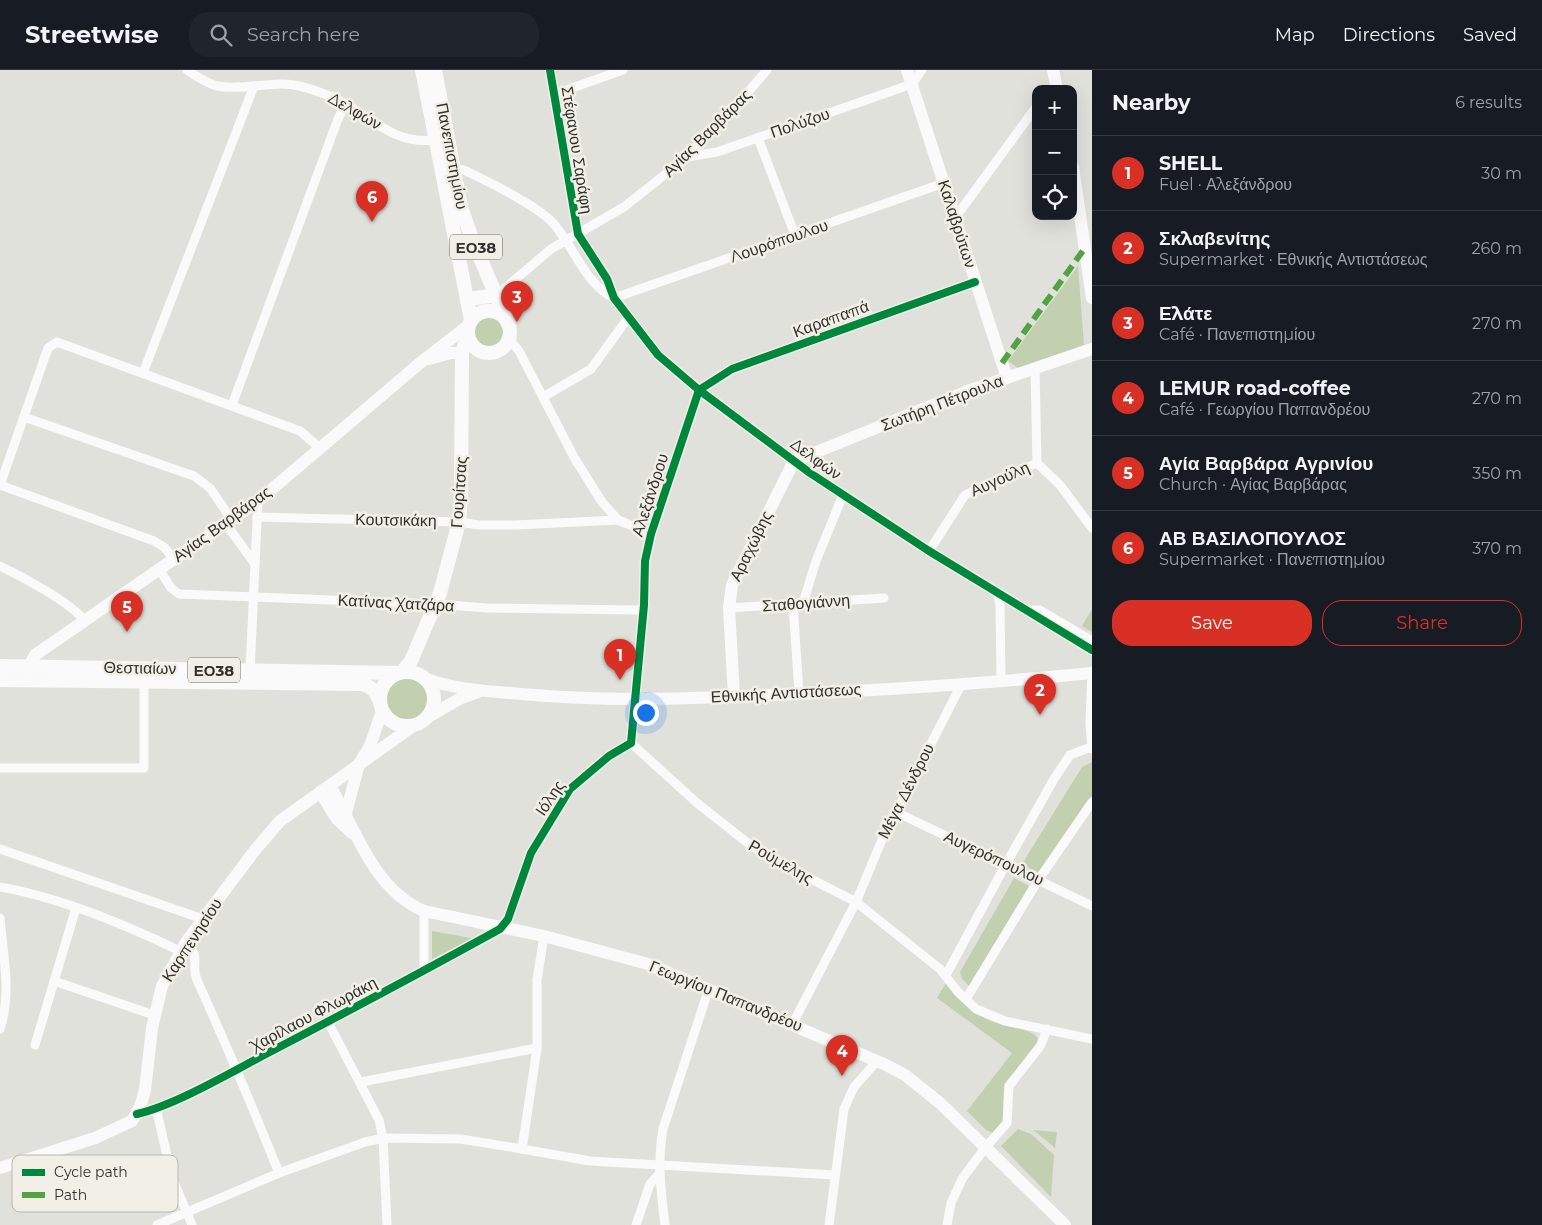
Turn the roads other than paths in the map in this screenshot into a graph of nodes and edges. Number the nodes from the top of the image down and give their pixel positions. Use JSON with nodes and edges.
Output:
{"nodes":[{"id":1,"x":187,"y":70,"type":"edge"},
{"id":2,"x":422,"y":70,"type":"edge"},
{"id":3,"x":435,"y":70,"type":"edge"},
{"id":4,"x":550,"y":70,"type":"edge"},
{"id":5,"x":623,"y":70,"type":"edge"},
{"id":6,"x":767,"y":70,"type":"edge"},
{"id":7,"x":907,"y":70,"type":"edge"},
{"id":8,"x":922,"y":70,"type":"edge"},
{"id":9,"x":1053,"y":70,"type":"edge"},
{"id":10,"x":912,"y":84,"type":"junction"},
{"id":11,"x":1056,"y":85,"type":"edge"},
{"id":12,"x":254,"y":86,"type":"junction"},
{"id":13,"x":555,"y":94,"type":"junction"},
{"id":14,"x":345,"y":105,"type":"junction"},
{"id":15,"x":1032,"y":112,"type":"edge"},
{"id":16,"x":442,"y":138,"type":"junction"},
{"id":17,"x":758,"y":138,"type":"junction"},
{"id":18,"x":687,"y":157,"type":"junction"},
{"id":19,"x":448,"y":169,"type":"junction"},
{"id":20,"x":1074,"y":175,"type":"edge"},
{"id":21,"x":944,"y":183,"type":"junction"},
{"id":22,"x":573,"y":211,"type":"junction"},
{"id":23,"x":955,"y":218,"type":"junction"},
{"id":24,"x":552,"y":222,"type":"junction"},
{"id":25,"x":578,"y":234,"type":"junction"},
{"id":26,"x":795,"y":235,"type":"junction"},
{"id":27,"x":565,"y":241,"type":"junction"},
{"id":28,"x":1091,"y":279,"type":"edge"},
{"id":29,"x":975,"y":282,"type":"junction"},
{"id":30,"x":497,"y":295,"type":"junction"},
{"id":31,"x":614,"y":298,"type":"junction"},
{"id":32,"x":1092,"y":298,"type":"edge"},
{"id":33,"x":468,"y":299,"type":"junction"},
{"id":34,"x":628,"y":318,"type":"junction"},
{"id":35,"x":508,"y":324,"type":"junction"},
{"id":36,"x":469,"y":326,"type":"junction"},
{"id":37,"x":509,"y":339,"type":"junction"},
{"id":38,"x":1092,"y":349,"type":"edge"},
{"id":39,"x":462,"y":353,"type":"junction"},
{"id":40,"x":487,"y":354,"type":"junction"},
{"id":41,"x":420,"y":363,"type":"junction"},
{"id":42,"x":1035,"y":368,"type":"junction"},
{"id":43,"x":143,"y":373,"type":"junction"},
{"id":44,"x":1007,"y":378,"type":"junction"},
{"id":45,"x":699,"y":390,"type":"junction"},
{"id":46,"x":543,"y":397,"type":"junction"},
{"id":47,"x":232,"y":406,"type":"junction"},
{"id":48,"x":24,"y":417,"type":"junction"},
{"id":49,"x":320,"y":449,"type":"junction"},
{"id":50,"x":794,"y":461,"type":"junction"},
{"id":51,"x":1037,"y":463,"type":"junction"},
{"id":52,"x":0,"y":485,"type":"edge"},
{"id":53,"x":843,"y":495,"type":"junction"},
{"id":54,"x":258,"y":501,"type":"junction"},
{"id":55,"x":257,"y":517,"type":"junction"},
{"id":56,"x":618,"y":520,"type":"junction"},
{"id":57,"x":229,"y":522,"type":"junction"},
{"id":58,"x":459,"y":522,"type":"junction"},
{"id":59,"x":1092,"y":528,"type":"edge"},
{"id":60,"x":651,"y":534,"type":"junction"},
{"id":61,"x":929,"y":551,"type":"junction"},
{"id":62,"x":174,"y":559,"type":"junction"},
{"id":63,"x":255,"y":564,"type":"junction"},
{"id":64,"x":0,"y":566,"type":"edge"},
{"id":65,"x":159,"y":569,"type":"junction"},
{"id":66,"x":997,"y":592,"type":"junction"},
{"id":67,"x":254,"y":596,"type":"junction"},
{"id":68,"x":884,"y":598,"type":"dead end"},
{"id":69,"x":803,"y":603,"type":"junction"},
{"id":70,"x":435,"y":604,"type":"junction"},
{"id":71,"x":793,"y":604,"type":"junction"},
{"id":72,"x":644,"y":605,"type":"junction"},
{"id":73,"x":729,"y":608,"type":"junction"},
{"id":74,"x":1028,"y":610,"type":"junction"},
{"id":75,"x":84,"y":620,"type":"junction"},
{"id":76,"x":1092,"y":640,"type":"edge"},
{"id":77,"x":1092,"y":650,"type":"edge"},
{"id":78,"x":415,"y":652,"type":"junction"},
{"id":79,"x":0,"y":666,"type":"edge"},
{"id":80,"x":250,"y":671,"type":"junction"},
{"id":81,"x":401,"y":672,"type":"junction"},
{"id":82,"x":1092,"y":672,"type":"edge"},
{"id":83,"x":28,"y":673,"type":"junction"},
{"id":84,"x":420,"y":676,"type":"junction"},
{"id":85,"x":0,"y":680,"type":"edge"},
{"id":86,"x":1001,"y":680,"type":"junction"},
{"id":87,"x":144,"y":682,"type":"junction"},
{"id":88,"x":962,"y":683,"type":"junction"},
{"id":89,"x":480,"y":691,"type":"junction"},
{"id":90,"x":799,"y":693,"type":"junction"},
{"id":91,"x":734,"y":697,"type":"junction"},
{"id":92,"x":634,"y":700,"type":"junction"},
{"id":93,"x":381,"y":706,"type":"junction"},
{"id":94,"x":428,"y":717,"type":"junction"},
{"id":95,"x":413,"y":726,"type":"junction"},
{"id":96,"x":631,"y":743,"type":"junction"},
{"id":97,"x":1091,"y":748,"type":"edge"},
{"id":98,"x":359,"y":764,"type":"junction"},
{"id":99,"x":0,"y":768,"type":"edge"},
{"id":100,"x":325,"y":789,"type":"junction"},
{"id":101,"x":1092,"y":802,"type":"edge"},
{"id":102,"x":896,"y":812,"type":"junction"},
{"id":103,"x":346,"y":813,"type":"junction"},
{"id":104,"x":358,"y":838,"type":"junction"},
{"id":105,"x":0,"y":849,"type":"edge"},
{"id":106,"x":1006,"y":864,"type":"junction"},
{"id":107,"x":1039,"y":879,"type":"junction"},
{"id":108,"x":0,"y":886,"type":"edge"},
{"id":109,"x":856,"y":902,"type":"junction"},
{"id":110,"x":1092,"y":906,"type":"edge"},
{"id":111,"x":76,"y":908,"type":"junction"},
{"id":112,"x":424,"y":911,"type":"junction"},
{"id":113,"x":0,"y":918,"type":"edge"},
{"id":114,"x":203,"y":919,"type":"junction"},
{"id":115,"x":500,"y":928,"type":"junction"},
{"id":116,"x":544,"y":936,"type":"junction"},
{"id":117,"x":183,"y":946,"type":"junction"},
{"id":118,"x":424,"y":971,"type":"junction"},
{"id":119,"x":943,"y":972,"type":"junction"},
{"id":120,"x":54,"y":981,"type":"junction"},
{"id":121,"x":709,"y":988,"type":"junction"},
{"id":122,"x":966,"y":999,"type":"junction"},
{"id":123,"x":154,"y":1015,"type":"junction"},
{"id":124,"x":328,"y":1022,"type":"junction"},
{"id":125,"x":792,"y":1024,"type":"junction"},
{"id":126,"x":0,"y":1030,"type":"edge"},
{"id":127,"x":1047,"y":1030,"type":"junction"},
{"id":128,"x":1092,"y":1039,"type":"edge"},
{"id":129,"x":36,"y":1045,"type":"dead end"},
{"id":130,"x":537,"y":1048,"type":"junction"},
{"id":131,"x":877,"y":1061,"type":"junction"},
{"id":132,"x":238,"y":1069,"type":"junction"},
{"id":133,"x":361,"y":1082,"type":"junction"},
{"id":134,"x":156,"y":1108,"type":"junction"},
{"id":135,"x":137,"y":1114,"type":"junction"},
{"id":136,"x":383,"y":1138,"type":"junction"},
{"id":137,"x":984,"y":1148,"type":"junction"},
{"id":138,"x":522,"y":1149,"type":"junction"},
{"id":139,"x":39,"y":1155,"type":"edge"},
{"id":140,"x":167,"y":1155,"type":"edge"},
{"id":141,"x":12,"y":1164,"type":"edge"},
{"id":142,"x":0,"y":1168,"type":"edge"},
{"id":143,"x":659,"y":1170,"type":"junction"},
{"id":144,"x":279,"y":1173,"type":"junction"},
{"id":145,"x":835,"y":1175,"type":"junction"},
{"id":146,"x":178,"y":1191,"type":"edge"},
{"id":147,"x":187,"y":1213,"type":"junction"},
{"id":148,"x":157,"y":1225,"type":"edge"},
{"id":149,"x":192,"y":1225,"type":"edge"},
{"id":150,"x":387,"y":1225,"type":"edge"},
{"id":151,"x":636,"y":1225,"type":"edge"},
{"id":152,"x":664,"y":1225,"type":"edge"},
{"id":153,"x":829,"y":1225,"type":"edge"},
{"id":154,"x":947,"y":1225,"type":"edge"},
{"id":155,"x":1065,"y":1225,"type":"edge"}],
"edges":[{"from":1,"to":12,"type":"street","name":"Δελφών"},
{"from":2,"to":16,"type":"main road","name":"Πανεπιστημίου","number":"ΕΟ38"},
{"from":3,"to":16,"type":"main road","name":"Πανεπιστημίου","number":"ΕΟ38"},
{"from":4,"to":13,"type":"street","name":"Στέφανου Σαράφη"},
{"from":5,"to":13,"type":"street"},
{"from":6,"to":18,"type":"street","name":"Αγίας Βαρβάρας"},
{"from":7,"to":10,"type":"main road","name":"Καλαβρύτων"},
{"from":8,"to":10,"type":"street"},
{"from":9,"to":11,"type":"main road"},
{"from":10,"to":17,"type":"street","name":"Πολύζου"},
{"from":10,"to":21,"type":"main road","name":"Καλαβρύτων"},
{"from":12,"to":14,"type":"street","name":"Δελφών"},
{"from":12,"to":43,"type":"street"},
{"from":13,"to":22,"type":"street","name":"Στέφανου Σαράφη"},
{"from":14,"to":16,"type":"street","name":"Δελφών"},
{"from":14,"to":47,"type":"street"},
{"from":15,"to":23,"type":"street"},
{"from":16,"to":19,"type":"main road","name":"Πανεπιστημίου","number":"ΕΟ38"},
{"from":17,"to":18,"type":"street","name":"Πολύζου"},
{"from":17,"to":26,"type":"street"},
{"from":18,"to":25,"type":"street","name":"Αγίας Βαρβάρας"},
{"from":19,"to":24,"type":"street","name":"Δελφών"},
{"from":19,"to":30,"type":"main road","name":"Πανεπιστημίου","number":"ΕΟ38"},
{"from":19,"to":33,"type":"main road","name":"Πανεπιστημίου","number":"ΕΟ38"},
{"from":20,"to":28,"type":"main road"},
{"from":21,"to":23,"type":"main road","name":"Καλαβρύτων"},
{"from":21,"to":26,"type":"street","name":"Λουρόπουλου"},
{"from":22,"to":24,"type":"street"},
{"from":22,"to":25,"type":"street","name":"Στέφανου Σαράφη"},
{"from":23,"to":29,"type":"main road","name":"Καλαβρύτων"},
{"from":24,"to":27,"type":"street","name":"Δελφών"},
{"from":25,"to":27,"type":"street","name":"Αγίας Βαρβάρας"},
{"from":25,"to":31,"type":"street","name":"Δελφών"},
{"from":26,"to":31,"type":"street","name":"Λουρόπουλου"},
{"from":27,"to":30,"type":"street","name":"Αγίας Βαρβάρας"},
{"from":27,"to":31,"type":"street","name":"Δελφών"},
{"from":28,"to":32,"type":"main road"},
{"from":29,"to":44,"type":"main road","name":"Καλαβρύτων"},
{"from":29,"to":45,"type":"street","name":"Καραπαπά"},
{"from":30,"to":33,"type":"main road"},
{"from":30,"to":35,"type":"main road","name":"Πανεπιστημίου","number":"ΕΟ38"},
{"from":31,"to":34,"type":"street","name":"Δελφών"},
{"from":33,"to":36,"type":"main road","name":"Πανεπιστημίου","number":"ΕΟ38"},
{"from":34,"to":45,"type":"street","name":"Δελφών"},
{"from":34,"to":46,"type":"street"},
{"from":35,"to":36,"type":"main road"},
{"from":35,"to":37,"type":"main road","number":"ΕΟ38"},
{"from":36,"to":39,"type":"main road","name":"Γουρίτσας","number":"ΕΟ38"},
{"from":36,"to":40,"type":"main road"},
{"from":36,"to":41,"type":"main road","name":"Αγίας Βαρβάρας"},
{"from":37,"to":40,"type":"main road"},
{"from":37,"to":46,"type":"street"},
{"from":38,"to":42,"type":"main road","name":"Σωτήρη Πέτρουλα"},
{"from":39,"to":40,"type":"main road"},
{"from":39,"to":41,"type":"main road","name":"Αγίας Βαρβάρας"},
{"from":39,"to":58,"type":"main road","name":"Γουρίτσας","number":"ΕΟ38"},
{"from":41,"to":49,"type":"main road","name":"Αγίας Βαρβάρας"},
{"from":42,"to":44,"type":"main road","name":"Σωτήρη Πέτρουλα"},
{"from":42,"to":51,"type":"street","name":"Αυγούλη"},
{"from":43,"to":47,"type":"street"},
{"from":43,"to":48,"type":"street"},
{"from":44,"to":50,"type":"main road","name":"Σωτήρη Πέτρουλα"},
{"from":45,"to":50,"type":"street","name":"Δελφών"},
{"from":45,"to":60,"type":"street","name":"Αλεξάνδρου"},
{"from":46,"to":56,"type":"street"},
{"from":47,"to":49,"type":"street"},
{"from":48,"to":52,"type":"street"},
{"from":48,"to":57,"type":"street"},
{"from":49,"to":54,"type":"main road","name":"Αγίας Βαρβάρας"},
{"from":50,"to":53,"type":"street","name":"Δελφών"},
{"from":50,"to":73,"type":"main road","name":"Αραχώβης"},
{"from":51,"to":59,"type":"street"},
{"from":51,"to":61,"type":"street","name":"Αυγούλη"},
{"from":52,"to":62,"type":"street"},
{"from":53,"to":61,"type":"street","name":"Δελφών"},
{"from":53,"to":69,"type":"street"},
{"from":54,"to":55,"type":"street"},
{"from":54,"to":57,"type":"main road","name":"Αγίας Βαρβάρας"},
{"from":55,"to":58,"type":"street","name":"Κουτσικάκη"},
{"from":55,"to":63,"type":"street"},
{"from":56,"to":58,"type":"street","name":"Κουτσικάκη"},
{"from":56,"to":60,"type":"street","name":"Κουτσικάκη"},
{"from":57,"to":62,"type":"main road","name":"Αγίας Βαρβάρας"},
{"from":57,"to":63,"type":"street"},
{"from":58,"to":70,"type":"main road","name":"Γουρίτσας","number":"ΕΟ38"},
{"from":60,"to":72,"type":"street","name":"Αλεξάνδρου"},
{"from":61,"to":66,"type":"street","name":"Δελφών"},
{"from":62,"to":65,"type":"main road","name":"Αγίας Βαρβάρας"},
{"from":63,"to":67,"type":"street"},
{"from":64,"to":75,"type":"street"},
{"from":65,"to":67,"type":"street","name":"Κατίνας Χατζάρα"},
{"from":65,"to":75,"type":"main road","name":"Αγίας Βαρβάρας"},
{"from":66,"to":74,"type":"street","name":"Δελφών"},
{"from":66,"to":86,"type":"street"},
{"from":67,"to":70,"type":"street","name":"Κατίνας Χατζάρα"},
{"from":67,"to":80,"type":"street"},
{"from":68,"to":69,"type":"street","name":"Σταθογιάννη"},
{"from":69,"to":71,"type":"street","name":"Σταθογιάννη"},
{"from":70,"to":72,"type":"street","name":"Κατίνας Χατζάρα"},
{"from":70,"to":78,"type":"main road","name":"Γουρίτσας","number":"ΕΟ38"},
{"from":71,"to":73,"type":"street","name":"Σταθογιάννη"},
{"from":71,"to":90,"type":"street"},
{"from":72,"to":92,"type":"street","name":"Αλεξάνδρου"},
{"from":73,"to":91,"type":"main road","name":"Αραχώβης"},
{"from":74,"to":76,"type":"street"},
{"from":74,"to":77,"type":"street","name":"Δελφών"},
{"from":75,"to":83,"type":"main road","name":"Αγίας Βαρβάρας"},
{"from":78,"to":81,"type":"main road","name":"Γουρίτσας","number":"ΕΟ38"},
{"from":78,"to":84,"type":"main road","name":"Γουρίτσας","number":"ΕΟ38"},
{"from":79,"to":83,"type":"main road","name":"Θεστιαίων","number":"ΕΟ38"},
{"from":80,"to":81,"type":"main road","name":"Θεστιαίων","number":"ΕΟ38"},
{"from":80,"to":83,"type":"main road","name":"Θεστιαίων","number":"ΕΟ38"},
{"from":81,"to":84,"type":"main road","number":"ΕΟ38"},
{"from":81,"to":93,"type":"main road","number":"ΕΟ38"},
{"from":82,"to":86,"type":"main road","name":"Εθνικής Αντιστάσεως"},
{"from":82,"to":97,"type":"street"},
{"from":83,"to":85,"type":"main road","name":"Θεστιαίων","number":"ΕΟ38"},
{"from":83,"to":87,"type":"main road","name":"Θεστιαίων","number":"ΕΟ38"},
{"from":84,"to":89,"type":"main road","name":"Εθνικής Αντιστάσεως"},
{"from":84,"to":94,"type":"main road","number":"ΕΟ38"},
{"from":86,"to":88,"type":"main road","name":"Εθνικής Αντιστάσεως"},
{"from":87,"to":93,"type":"main road","name":"Θεστιαίων","number":"ΕΟ38"},
{"from":87,"to":99,"type":"street"},
{"from":88,"to":90,"type":"main road","name":"Εθνικής Αντιστάσεως"},
{"from":88,"to":102,"type":"street","name":"Μέγα Δένδρου"},
{"from":89,"to":92,"type":"main road","name":"Εθνικής Αντιστάσεως"},
{"from":89,"to":94,"type":"main road","name":"Εθνικής Αντιστάσεως"},
{"from":90,"to":91,"type":"main road","name":"Εθνικής Αντιστάσεως"},
{"from":91,"to":92,"type":"main road","name":"Εθνικής Αντιστάσεως"},
{"from":92,"to":96,"type":"street"},
{"from":93,"to":95,"type":"main road","number":"ΕΟ38"},
{"from":93,"to":98,"type":"main road","name":"Καρπενησίου"},
{"from":94,"to":95,"type":"main road"},
{"from":95,"to":98,"type":"main road","name":"Καρπενησίου"},
{"from":96,"to":109,"type":"street","name":"Ρούμελης"},
{"from":96,"to":115,"type":"street","name":"Ιόλης"},
{"from":97,"to":106,"type":"street"},
{"from":98,"to":100,"type":"main road","name":"Καρπενησίου"},
{"from":98,"to":103,"type":"main road"},
{"from":100,"to":103,"type":"main road"},
{"from":100,"to":104,"type":"main road"},
{"from":100,"to":114,"type":"main road","name":"Καρπενησίου"},
{"from":101,"to":107,"type":"street"},
{"from":102,"to":106,"type":"street","name":"Αυγερόπουλου"},
{"from":102,"to":109,"type":"street","name":"Μέγα Δένδρου"},
{"from":103,"to":104,"type":"main road"},
{"from":104,"to":112,"type":"main road","name":"Γεωργίου Παπανδρέου"},
{"from":105,"to":114,"type":"street"},
{"from":106,"to":107,"type":"street","name":"Αυγερόπουλου"},
{"from":106,"to":119,"type":"street"},
{"from":107,"to":110,"type":"street","name":"Αυγερόπουλου"},
{"from":107,"to":122,"type":"street"},
{"from":108,"to":111,"type":"street"},
{"from":109,"to":119,"type":"street","name":"Ρούμελης"},
{"from":109,"to":125,"type":"street","name":"Μέγα Δένδρου"},
{"from":111,"to":117,"type":"street"},
{"from":111,"to":120,"type":"street"},
{"from":112,"to":115,"type":"main road","name":"Γεωργίου Παπανδρέου"},
{"from":112,"to":118,"type":"street"},
{"from":113,"to":126,"type":"street"},
{"from":114,"to":117,"type":"main road","name":"Καρπενησίου"},
{"from":115,"to":116,"type":"main road","name":"Γεωργίου Παπανδρέου"},
{"from":115,"to":118,"type":"street","name":"Χαρίλαου Φλωράκη"},
{"from":116,"to":121,"type":"main road","name":"Γεωργίου Παπανδρέου"},
{"from":116,"to":130,"type":"street"},
{"from":117,"to":123,"type":"main road","name":"Καρπενησίου"},
{"from":117,"to":132,"type":"street"},
{"from":118,"to":124,"type":"street","name":"Χαρίλαου Φλωράκη"},
{"from":119,"to":122,"type":"street","name":"Ρούμελης"},
{"from":120,"to":123,"type":"street"},
{"from":120,"to":129,"type":"street"},
{"from":121,"to":125,"type":"main road","name":"Γεωργίου Παπανδρέου"},
{"from":121,"to":143,"type":"street"},
{"from":122,"to":127,"type":"street","name":"Ρούμελης"},
{"from":123,"to":135,"type":"main road","name":"Καρπενησίου"},
{"from":124,"to":132,"type":"street","name":"Χαρίλαου Φλωράκη"},
{"from":124,"to":133,"type":"street"},
{"from":125,"to":131,"type":"main road","name":"Γεωργίου Παπανδρέου"},
{"from":127,"to":128,"type":"street","name":"Ρούμελης"},
{"from":127,"to":137,"type":"street"},
{"from":130,"to":133,"type":"street"},
{"from":130,"to":138,"type":"street"},
{"from":131,"to":137,"type":"main road","name":"Γεωργίου Παπανδρέου"},
{"from":131,"to":145,"type":"street"},
{"from":132,"to":134,"type":"street","name":"Χαρίλαου Φλωράκη"},
{"from":132,"to":144,"type":"street"},
{"from":133,"to":136,"type":"street"},
{"from":134,"to":135,"type":"street","name":"Χαρίλαου Φλωράκη"},
{"from":134,"to":140,"type":"street"},
{"from":135,"to":139,"type":"main road"},
{"from":136,"to":138,"type":"street"},
{"from":136,"to":144,"type":"street"},
{"from":136,"to":150,"type":"street"},
{"from":137,"to":154,"type":"street"},
{"from":137,"to":155,"type":"main road","name":"Γεωργίου Παπανδρέου"},
{"from":138,"to":143,"type":"street"},
{"from":141,"to":142,"type":"main road"},
{"from":143,"to":145,"type":"street"},
{"from":143,"to":151,"type":"street"},
{"from":143,"to":152,"type":"street"},
{"from":144,"to":147,"type":"street"},
{"from":145,"to":153,"type":"street"},
{"from":146,"to":147,"type":"street"},
{"from":147,"to":148,"type":"street"},
{"from":147,"to":149,"type":"street"}]}
